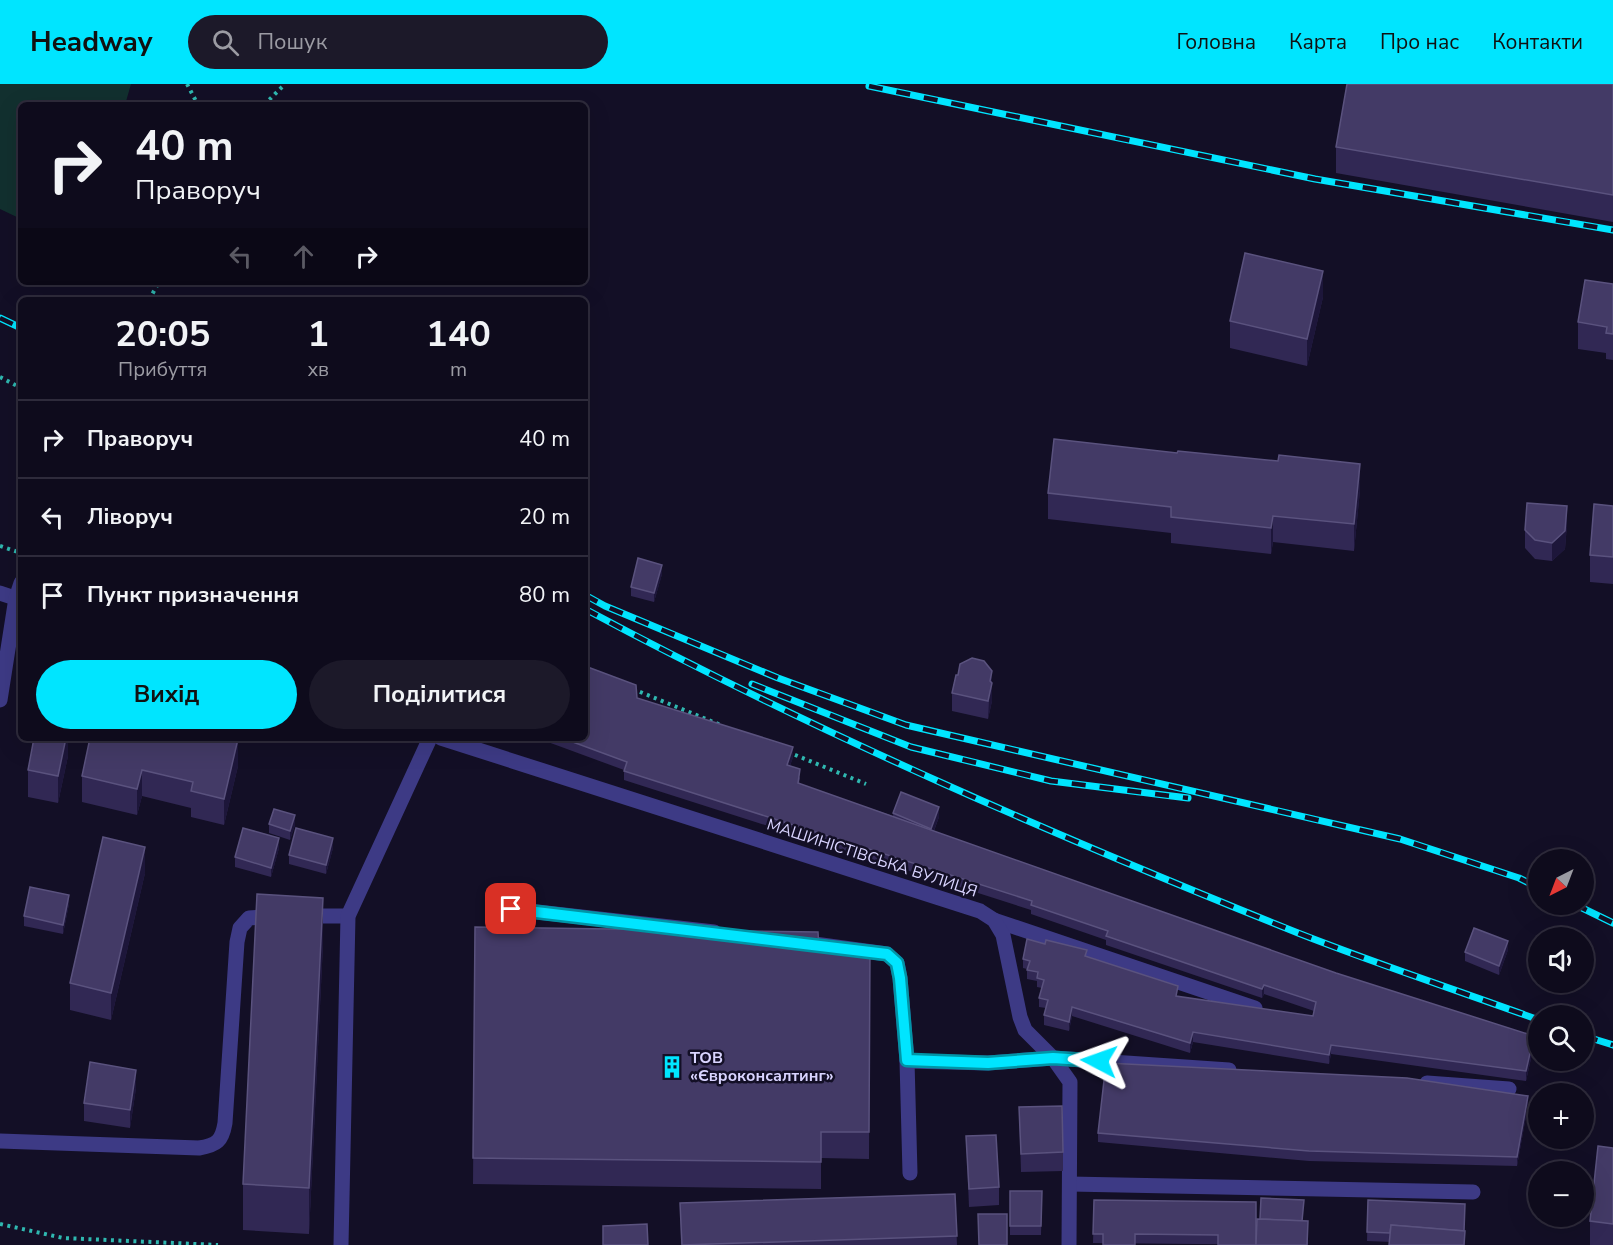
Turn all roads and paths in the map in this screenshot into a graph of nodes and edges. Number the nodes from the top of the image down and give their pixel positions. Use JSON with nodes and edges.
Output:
{"nodes":[{"id":1,"x":187,"y":84,"type":"edge"},
{"id":2,"x":285,"y":84,"type":"edge"},
{"id":3,"x":196,"y":102,"type":"edge"},
{"id":4,"x":267,"y":102,"type":"edge"},
{"id":5,"x":0,"y":377,"type":"edge"},
{"id":6,"x":18,"y":386,"type":"edge"},
{"id":7,"x":0,"y":546,"type":"edge"},
{"id":8,"x":18,"y":552,"type":"edge"},
{"id":9,"x":0,"y":593,"type":"edge"},
{"id":10,"x":18,"y":599,"type":"edge"},
{"id":11,"x":18,"y":604,"type":"edge"},
{"id":12,"x":628,"y":687,"type":"edge"},
{"id":13,"x":0,"y":700,"type":"edge"},
{"id":14,"x":726,"y":727,"type":"edge"},
{"id":15,"x":429,"y":741,"type":"edge"},
{"id":16,"x":450,"y":741,"type":"edge"},
{"id":17,"x":780,"y":749,"type":"edge"},
{"id":18,"x":867,"y":784,"type":"dead end"},
{"id":19,"x":511,"y":909,"type":"dead end"},
{"id":20,"x":348,"y":916,"type":"junction"},
{"id":21,"x":994,"y":920,"type":"junction"},
{"id":22,"x":732,"y":934,"type":"edge"},
{"id":23,"x":790,"y":941,"type":"edge"},
{"id":24,"x":1255,"y":1008,"type":"edge"},
{"id":25,"x":1053,"y":1058,"type":"junction"},
{"id":26,"x":907,"y":1060,"type":"junction"},
{"id":27,"x":1240,"y":1071,"type":"edge"},
{"id":28,"x":1416,"y":1082,"type":"edge"},
{"id":29,"x":1509,"y":1089,"type":"dead end"},
{"id":30,"x":0,"y":1141,"type":"edge"},
{"id":31,"x":910,"y":1173,"type":"dead end"},
{"id":32,"x":1070,"y":1184,"type":"junction"},
{"id":33,"x":1473,"y":1192,"type":"dead end"},
{"id":34,"x":0,"y":1224,"type":"edge"},
{"id":35,"x":218,"y":1245,"type":"edge"},
{"id":36,"x":341,"y":1245,"type":"edge"},
{"id":37,"x":1069,"y":1245,"type":"edge"}],
"edges":[{"from":1,"to":3,"type":"path"},
{"from":2,"to":4,"type":"path"},
{"from":5,"to":6,"type":"path"},
{"from":7,"to":8,"type":"path"},
{"from":9,"to":10,"type":"street"},
{"from":11,"to":13,"type":"street"},
{"from":12,"to":14,"type":"path"},
{"from":15,"to":20,"type":"street"},
{"from":16,"to":21,"type":"street","name":"МАШИНІСТІВСЬКА ВУЛИЦЯ"},
{"from":17,"to":18,"type":"path"},
{"from":19,"to":22,"type":"street"},
{"from":20,"to":30,"type":"street"},
{"from":20,"to":36,"type":"street"},
{"from":21,"to":24,"type":"street","name":"МАШИНІСТІВСЬКА ВУЛИЦЯ"},
{"from":21,"to":25,"type":"street"},
{"from":23,"to":26,"type":"street"},
{"from":25,"to":26,"type":"street"},
{"from":25,"to":27,"type":"street"},
{"from":25,"to":32,"type":"street"},
{"from":26,"to":31,"type":"street"},
{"from":28,"to":29,"type":"street"},
{"from":32,"to":33,"type":"street"},
{"from":32,"to":37,"type":"street"},
{"from":34,"to":35,"type":"path"}]}
